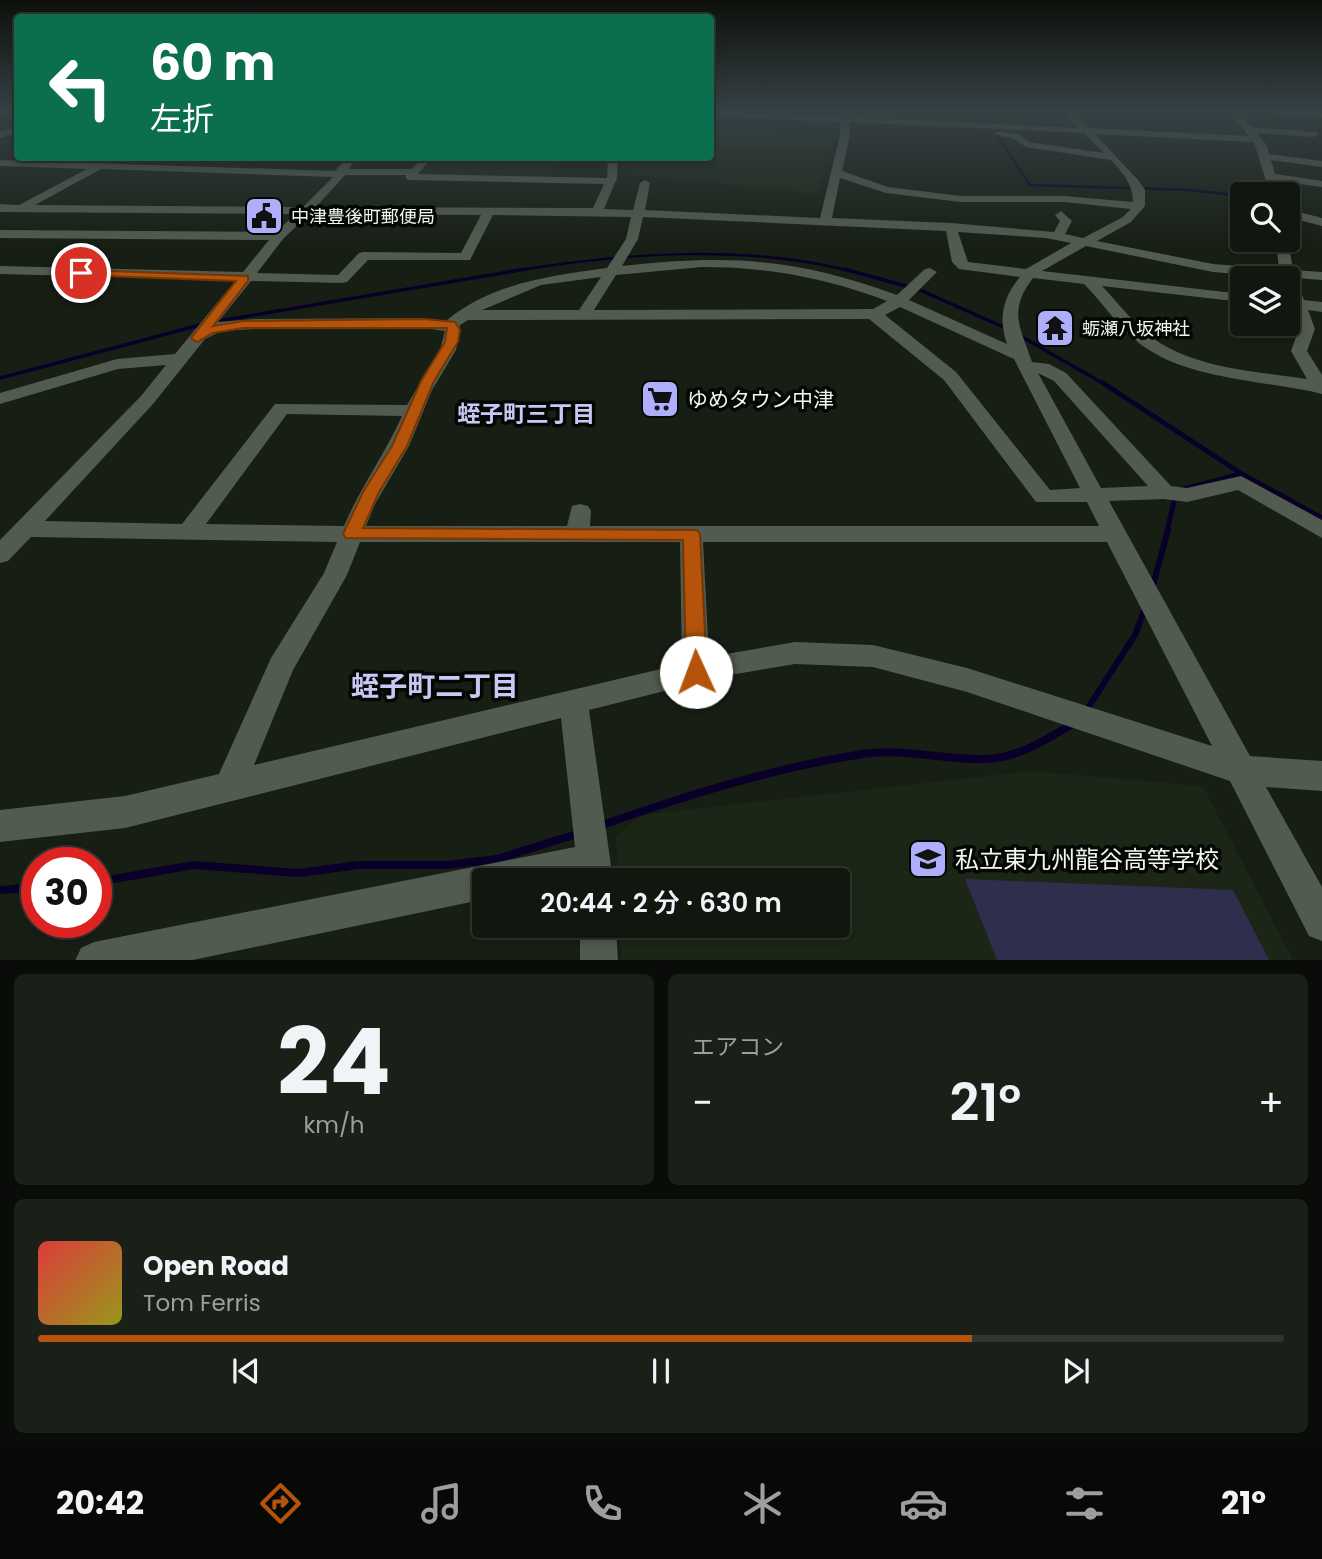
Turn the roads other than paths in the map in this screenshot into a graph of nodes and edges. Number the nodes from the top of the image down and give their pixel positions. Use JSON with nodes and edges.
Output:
{"nodes":[{"id":1,"x":840,"y":156,"type":"edge"},
{"id":2,"x":1068,"y":156,"type":"edge"},
{"id":3,"x":1112,"y":156,"type":"edge"},
{"id":4,"x":1267,"y":157,"type":"joint"},
{"id":5,"x":1049,"y":159,"type":"dead end"},
{"id":6,"x":77,"y":161,"type":"edge"},
{"id":7,"x":194,"y":161,"type":"edge"},
{"id":8,"x":239,"y":161,"type":"edge"},
{"id":9,"x":349,"y":161,"type":"edge"},
{"id":10,"x":424,"y":161,"type":"edge"},
{"id":11,"x":613,"y":161,"type":"edge"},
{"id":12,"x":0,"y":163,"type":"edge"},
{"id":13,"x":19,"y":163,"type":"junction"},
{"id":14,"x":1322,"y":164,"type":"edge"},
{"id":15,"x":66,"y":165,"type":"junction"},
{"id":16,"x":100,"y":166,"type":"junction"},
{"id":17,"x":179,"y":169,"type":"junction"},
{"id":18,"x":222,"y":171,"type":"junction"},
{"id":19,"x":0,"y":172,"type":"edge"},
{"id":20,"x":414,"y":172,"type":"junction"},
{"id":21,"x":339,"y":173,"type":"junction"},
{"id":22,"x":836,"y":173,"type":"junction"},
{"id":23,"x":612,"y":178,"type":"junction"},
{"id":24,"x":1274,"y":182,"type":"edge"},
{"id":25,"x":645,"y":183,"type":"dead end"},
{"id":26,"x":1322,"y":184,"type":"edge"},
{"id":27,"x":1300,"y":185,"type":"edge"},
{"id":28,"x":1300,"y":189,"type":"edge"},
{"id":29,"x":1322,"y":192,"type":"edge"},
{"id":30,"x":1139,"y":206,"type":"junction"},
{"id":31,"x":0,"y":208,"type":"edge"},
{"id":32,"x":20,"y":208,"type":"junction"},
{"id":33,"x":306,"y":209,"type":"junction"},
{"id":34,"x":489,"y":211,"type":"junction"},
{"id":35,"x":597,"y":212,"type":"junction"},
{"id":36,"x":639,"y":214,"type":"junction"},
{"id":37,"x":1061,"y":215,"type":"dead end"},
{"id":38,"x":1300,"y":216,"type":"edge"},
{"id":39,"x":0,"y":218,"type":"edge"},
{"id":40,"x":825,"y":220,"type":"junction"},
{"id":41,"x":1322,"y":222,"type":"edge"},
{"id":42,"x":951,"y":228,"type":"junction"},
{"id":43,"x":0,"y":234,"type":"edge"},
{"id":44,"x":279,"y":236,"type":"junction"},
{"id":45,"x":1058,"y":236,"type":"junction"},
{"id":46,"x":1085,"y":241,"type":"junction"},
{"id":47,"x":1230,"y":269,"type":"edge"},
{"id":48,"x":0,"y":270,"type":"edge"},
{"id":49,"x":610,"y":272,"type":"junction"},
{"id":50,"x":930,"y":272,"type":"dead end"},
{"id":51,"x":1027,"y":273,"type":"junction"},
{"id":52,"x":1300,"y":274,"type":"edge"},
{"id":53,"x":1322,"y":276,"type":"edge"},
{"id":54,"x":244,"y":278,"type":"junction"},
{"id":55,"x":1088,"y":280,"type":"junction"},
{"id":56,"x":1230,"y":297,"type":"edge"},
{"id":57,"x":899,"y":301,"type":"junction"},
{"id":58,"x":1300,"y":304,"type":"edge"},
{"id":59,"x":1322,"y":307,"type":"edge"},
{"id":60,"x":873,"y":314,"type":"junction"},
{"id":61,"x":583,"y":316,"type":"junction"},
{"id":62,"x":1300,"y":317,"type":"edge"},
{"id":63,"x":458,"y":320,"type":"junction"},
{"id":64,"x":197,"y":338,"type":"junction"},
{"id":65,"x":181,"y":359,"type":"junction"},
{"id":66,"x":1024,"y":361,"type":"junction"},
{"id":67,"x":1322,"y":388,"type":"edge"},
{"id":68,"x":0,"y":399,"type":"edge"},
{"id":69,"x":414,"y":411,"type":"junction"},
{"id":70,"x":1172,"y":493,"type":"junction"},
{"id":71,"x":1095,"y":496,"type":"junction"},
{"id":72,"x":25,"y":529,"type":"junction"},
{"id":73,"x":1322,"y":530,"type":"edge"},
{"id":74,"x":188,"y":531,"type":"junction"},
{"id":75,"x":352,"y":534,"type":"junction"},
{"id":76,"x":691,"y":534,"type":"junction"},
{"id":77,"x":1115,"y":534,"type":"junction"},
{"id":78,"x":0,"y":555,"type":"edge"},
{"id":79,"x":696,"y":672,"type":"junction"},
{"id":80,"x":574,"y":702,"type":"junction"},
{"id":81,"x":1240,"y":770,"type":"junction"},
{"id":82,"x":1322,"y":776,"type":"edge"},
{"id":83,"x":229,"y":787,"type":"junction"},
{"id":84,"x":0,"y":826,"type":"edge"},
{"id":85,"x":595,"y":863,"type":"edge"},
{"id":86,"x":565,"y":868,"type":"edge"},
{"id":87,"x":472,"y":885,"type":"edge"},
{"id":88,"x":1322,"y":923,"type":"edge"},
{"id":89,"x":598,"y":938,"type":"edge"},
{"id":90,"x":99,"y":960,"type":"edge"},
{"id":91,"x":599,"y":960,"type":"edge"}],
"edges":[{"from":1,"to":22,"type":"street"},
{"from":2,"to":5,"type":"street"},
{"from":3,"to":30,"type":"street"},
{"from":4,"to":14,"type":"street"},
{"from":4,"to":24,"type":"street"},
{"from":6,"to":15,"type":"street"},
{"from":7,"to":17,"type":"street"},
{"from":8,"to":18,"type":"street"},
{"from":9,"to":21,"type":"street"},
{"from":10,"to":20,"type":"street"},
{"from":11,"to":23,"type":"street"},
{"from":12,"to":13,"type":"street"},
{"from":13,"to":15,"type":"street"},
{"from":13,"to":19,"type":"street"},
{"from":15,"to":16,"type":"street"},
{"from":16,"to":17,"type":"street"},
{"from":16,"to":32,"type":"street"},
{"from":17,"to":18,"type":"street"},
{"from":18,"to":21,"type":"street"},
{"from":20,"to":21,"type":"street"},
{"from":20,"to":23,"type":"street"},
{"from":21,"to":33,"type":"street"},
{"from":22,"to":30,"type":"street"},
{"from":22,"to":40,"type":"street"},
{"from":23,"to":35,"type":"street"},
{"from":25,"to":36,"type":"street"},
{"from":26,"to":27,"type":"street"},
{"from":28,"to":29,"type":"street"},
{"from":30,"to":46,"type":"street"},
{"from":31,"to":32,"type":"street"},
{"from":32,"to":33,"type":"street"},
{"from":32,"to":39,"type":"street"},
{"from":33,"to":34,"type":"street"},
{"from":33,"to":44,"type":"street"},
{"from":34,"to":35,"type":"street"},
{"from":34,"to":54,"type":"street"},
{"from":35,"to":36,"type":"street"},
{"from":36,"to":40,"type":"street"},
{"from":36,"to":49,"type":"street"},
{"from":37,"to":45,"type":"street"},
{"from":38,"to":41,"type":"street"},
{"from":40,"to":42,"type":"street"},
{"from":42,"to":45,"type":"street"},
{"from":42,"to":51,"type":"street"},
{"from":43,"to":44,"type":"street"},
{"from":44,"to":54,"type":"street"},
{"from":45,"to":46,"type":"street"},
{"from":46,"to":47,"type":"street"},
{"from":46,"to":51,"type":"street"},
{"from":48,"to":54,"type":"street"},
{"from":49,"to":57,"type":"street"},
{"from":49,"to":61,"type":"street"},
{"from":49,"to":63,"type":"street"},
{"from":50,"to":57,"type":"street"},
{"from":51,"to":55,"type":"street"},
{"from":51,"to":66,"type":"street"},
{"from":52,"to":53,"type":"street"},
{"from":54,"to":64,"type":"street"},
{"from":55,"to":56,"type":"street"},
{"from":55,"to":67,"type":"street"},
{"from":57,"to":60,"type":"street"},
{"from":57,"to":66,"type":"street"},
{"from":58,"to":59,"type":"street"},
{"from":60,"to":61,"type":"street"},
{"from":60,"to":71,"type":"street"},
{"from":61,"to":63,"type":"street"},
{"from":62,"to":67,"type":"street"},
{"from":63,"to":64,"type":"street"},
{"from":63,"to":69,"type":"street"},
{"from":64,"to":65,"type":"street"},
{"from":65,"to":68,"type":"street"},
{"from":65,"to":72,"type":"street"},
{"from":66,"to":70,"type":"street"},
{"from":66,"to":71,"type":"street"},
{"from":69,"to":74,"type":"street"},
{"from":69,"to":75,"type":"street"},
{"from":70,"to":71,"type":"street"},
{"from":70,"to":73,"type":"street"},
{"from":71,"to":77,"type":"street"},
{"from":72,"to":74,"type":"street"},
{"from":72,"to":78,"type":"street"},
{"from":74,"to":75,"type":"street"},
{"from":75,"to":76,"type":"street"},
{"from":75,"to":83,"type":"street"},
{"from":76,"to":77,"type":"street"},
{"from":76,"to":79,"type":"street"},
{"from":77,"to":81,"type":"street"},
{"from":79,"to":80,"type":"street"},
{"from":79,"to":81,"type":"street"},
{"from":80,"to":83,"type":"street"},
{"from":80,"to":85,"type":"street"},
{"from":81,"to":82,"type":"street"},
{"from":81,"to":88,"type":"street"},
{"from":83,"to":84,"type":"street"},
{"from":85,"to":86,"type":"street"},
{"from":87,"to":90,"type":"street"},
{"from":89,"to":91,"type":"street"}]}
